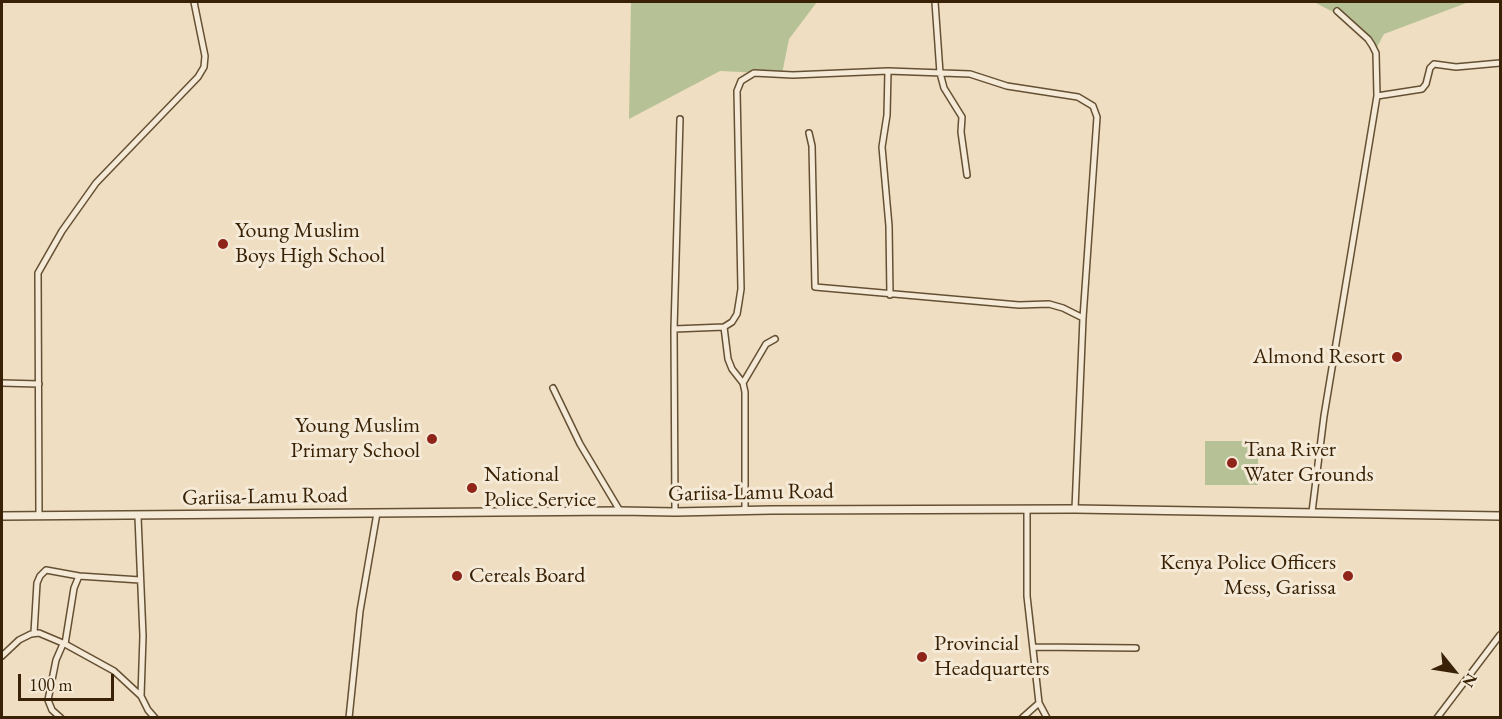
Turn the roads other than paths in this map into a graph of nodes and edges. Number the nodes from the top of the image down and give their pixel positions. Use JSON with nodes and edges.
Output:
{"nodes":[{"id":1,"x":194,"y":2,"type":"edge"},
{"id":2,"x":935,"y":2,"type":"edge"},
{"id":3,"x":1337,"y":11,"type":"dead end"},
{"id":4,"x":1500,"y":63,"type":"edge"},
{"id":5,"x":888,"y":71,"type":"junction"},
{"id":6,"x":940,"y":73,"type":"junction"},
{"id":7,"x":1377,"y":96,"type":"junction"},
{"id":8,"x":680,"y":119,"type":"dead end"},
{"id":9,"x":809,"y":133,"type":"dead end"},
{"id":10,"x":967,"y":175,"type":"dead end"},
{"id":11,"x":890,"y":295,"type":"junction"},
{"id":12,"x":1083,"y":318,"type":"junction"},
{"id":13,"x":724,"y":327,"type":"junction"},
{"id":14,"x":674,"y":329,"type":"junction"},
{"id":15,"x":775,"y":339,"type":"dead end"},
{"id":16,"x":2,"y":383,"type":"edge"},
{"id":17,"x":743,"y":383,"type":"junction"},
{"id":18,"x":39,"y":384,"type":"junction"},
{"id":19,"x":553,"y":388,"type":"dead end"},
{"id":20,"x":1075,"y":509,"type":"junction"},
{"id":21,"x":1027,"y":510,"type":"junction"},
{"id":22,"x":620,"y":511,"type":"junction"},
{"id":23,"x":745,"y":511,"type":"junction"},
{"id":24,"x":675,"y":512,"type":"junction"},
{"id":25,"x":1312,"y":512,"type":"junction"},
{"id":26,"x":377,"y":513,"type":"junction"},
{"id":27,"x":39,"y":515,"type":"junction"},
{"id":28,"x":2,"y":516,"type":"edge"},
{"id":29,"x":1500,"y":516,"type":"edge"},
{"id":30,"x":138,"y":517,"type":"junction"},
{"id":31,"x":79,"y":576,"type":"junction"},
{"id":32,"x":140,"y":580,"type":"junction"},
{"id":33,"x":34,"y":633,"type":"junction"},
{"id":34,"x":1500,"y":635,"type":"edge"},
{"id":35,"x":64,"y":644,"type":"junction"},
{"id":36,"x":1033,"y":647,"type":"junction"},
{"id":37,"x":1136,"y":648,"type":"dead end"},
{"id":38,"x":2,"y":656,"type":"edge"},
{"id":39,"x":141,"y":696,"type":"junction"},
{"id":40,"x":1039,"y":703,"type":"junction"},
{"id":41,"x":148,"y":710,"type":"junction"},
{"id":42,"x":1441,"y":716,"type":"edge"},
{"id":43,"x":61,"y":717,"type":"edge"},
{"id":44,"x":146,"y":717,"type":"edge"},
{"id":45,"x":155,"y":717,"type":"edge"},
{"id":46,"x":349,"y":717,"type":"edge"},
{"id":47,"x":1022,"y":717,"type":"edge"},
{"id":48,"x":1047,"y":717,"type":"edge"}],
"edges":[{"from":1,"to":18,"type":"street"},
{"from":2,"to":6,"type":"street"},
{"from":3,"to":7,"type":"street"},
{"from":4,"to":7,"type":"street"},
{"from":5,"to":6,"type":"street"},
{"from":5,"to":11,"type":"street"},
{"from":5,"to":13,"type":"street"},
{"from":6,"to":10,"type":"street"},
{"from":6,"to":12,"type":"street"},
{"from":7,"to":25,"type":"street"},
{"from":8,"to":14,"type":"street"},
{"from":9,"to":11,"type":"street"},
{"from":11,"to":12,"type":"street"},
{"from":12,"to":20,"type":"street"},
{"from":13,"to":14,"type":"street"},
{"from":13,"to":17,"type":"street"},
{"from":14,"to":24,"type":"street"},
{"from":15,"to":17,"type":"street"},
{"from":16,"to":18,"type":"street"},
{"from":17,"to":23,"type":"street"},
{"from":18,"to":27,"type":"street"},
{"from":19,"to":22,"type":"street"},
{"from":20,"to":21,"type":"street","name":"Gariisa-Lamu Road"},
{"from":20,"to":25,"type":"street","name":"Gariisa-Lamu Road"},
{"from":21,"to":23,"type":"street","name":"Gariisa-Lamu Road"},
{"from":21,"to":36,"type":"street"},
{"from":22,"to":24,"type":"street","name":"Gariisa-Lamu Road"},
{"from":22,"to":26,"type":"street","name":"Gariisa-Lamu Road"},
{"from":23,"to":24,"type":"street","name":"Gariisa-Lamu Road"},
{"from":25,"to":29,"type":"street","name":"Gariisa-Lamu Road"},
{"from":26,"to":30,"type":"street","name":"Gariisa-Lamu Road"},
{"from":26,"to":46,"type":"street"},
{"from":27,"to":28,"type":"street","name":"Gariisa-Lamu Road"},
{"from":27,"to":30,"type":"street","name":"Gariisa-Lamu Road"},
{"from":30,"to":32,"type":"street"},
{"from":31,"to":32,"type":"street"},
{"from":31,"to":33,"type":"street"},
{"from":31,"to":35,"type":"street"},
{"from":32,"to":39,"type":"street"},
{"from":33,"to":35,"type":"street"},
{"from":33,"to":38,"type":"street"},
{"from":34,"to":42,"type":"street"},
{"from":35,"to":39,"type":"street"},
{"from":35,"to":43,"type":"street"},
{"from":36,"to":37,"type":"street"},
{"from":36,"to":40,"type":"street"},
{"from":39,"to":41,"type":"street"},
{"from":40,"to":47,"type":"street"},
{"from":40,"to":48,"type":"street"},
{"from":41,"to":44,"type":"street"},
{"from":41,"to":45,"type":"street"}]}
